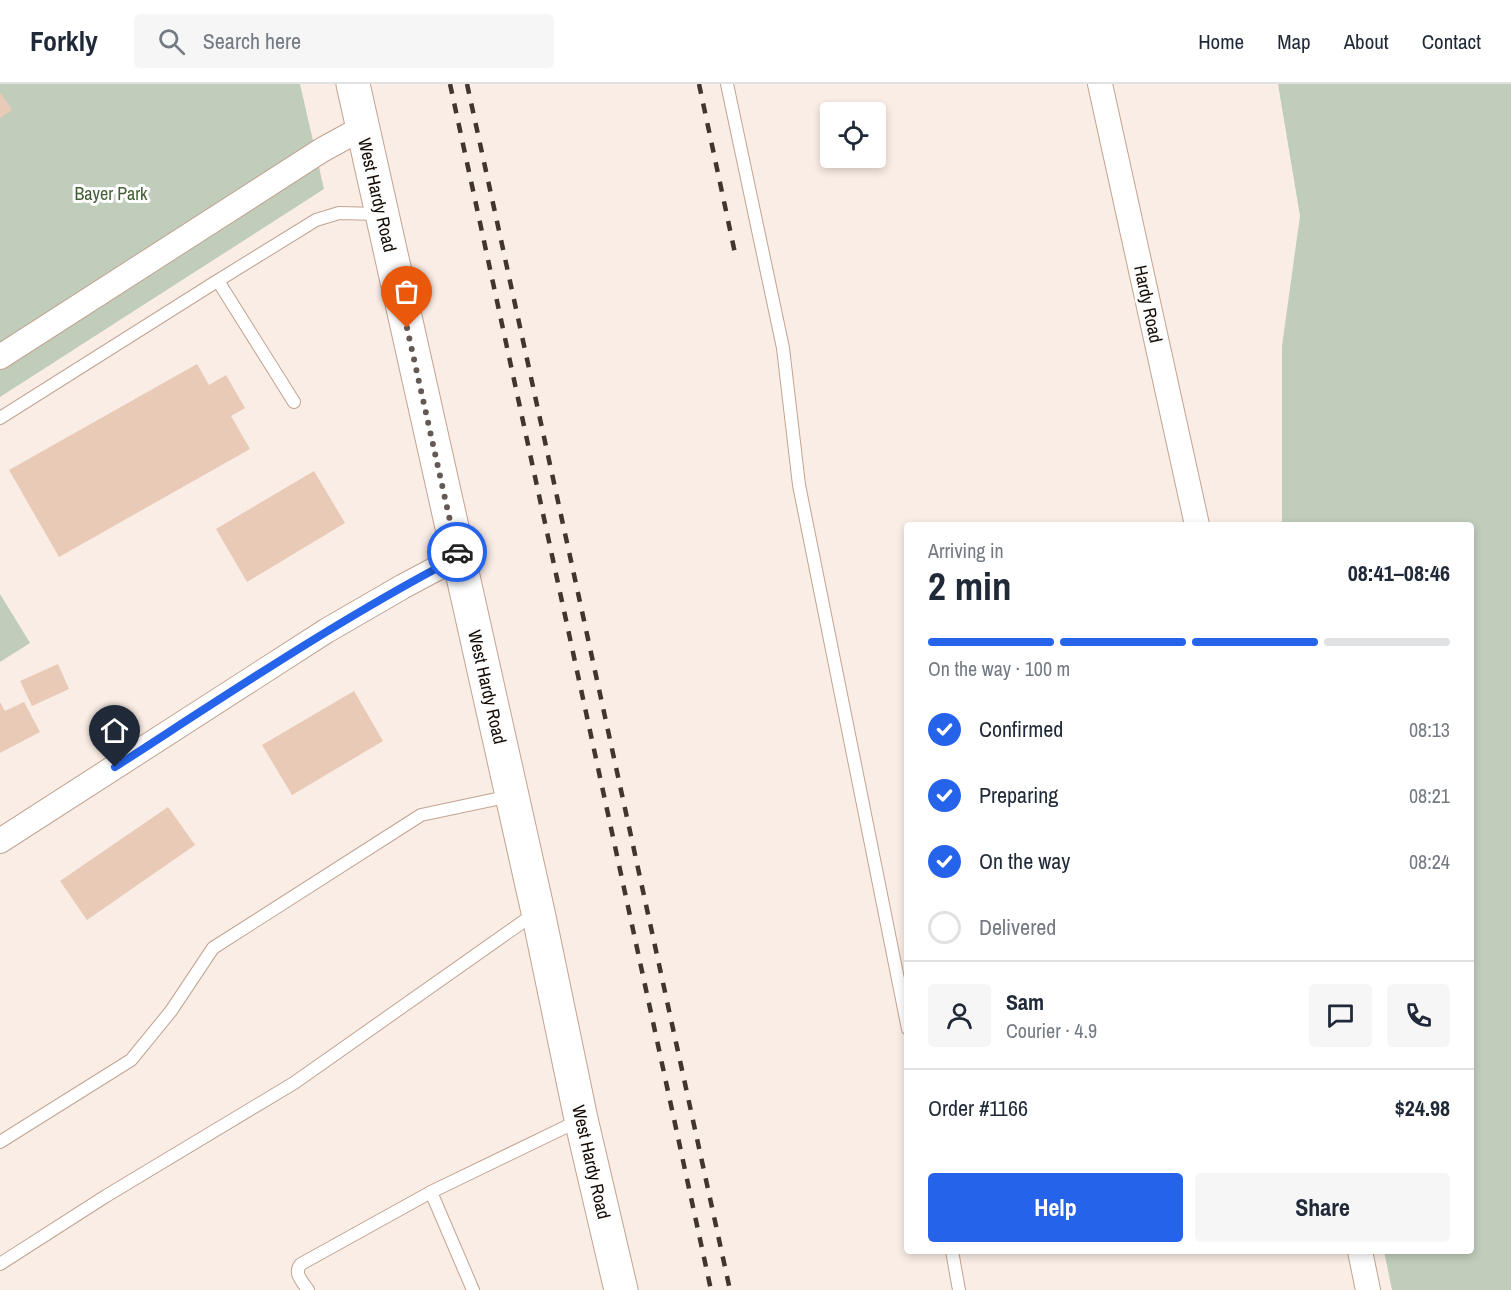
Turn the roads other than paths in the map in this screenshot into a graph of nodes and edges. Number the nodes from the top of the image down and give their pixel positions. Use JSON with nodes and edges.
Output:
{"nodes":[{"id":1,"x":353,"y":84,"type":"edge"},
{"id":2,"x":727,"y":84,"type":"edge"},
{"id":3,"x":1100,"y":84,"type":"edge"},
{"id":4,"x":362,"y":128,"type":"junction"},
{"id":5,"x":381,"y":214,"type":"junction"},
{"id":6,"x":218,"y":280,"type":"junction"},
{"id":7,"x":0,"y":357,"type":"edge"},
{"id":8,"x":294,"y":402,"type":"dead end"},
{"id":9,"x":0,"y":418,"type":"edge"},
{"id":10,"x":1196,"y":522,"type":"edge"},
{"id":11,"x":458,"y":557,"type":"junction"},
{"id":12,"x":512,"y":796,"type":"junction"},
{"id":13,"x":0,"y":841,"type":"edge"},
{"id":14,"x":538,"y":912,"type":"junction"},
{"id":15,"x":904,"y":1009,"type":"edge"},
{"id":16,"x":581,"y":1119,"type":"junction"},
{"id":17,"x":0,"y":1142,"type":"edge"},
{"id":18,"x":431,"y":1192,"type":"junction"},
{"id":19,"x":953,"y":1254,"type":"edge"},
{"id":20,"x":1360,"y":1254,"type":"edge"},
{"id":21,"x":0,"y":1264,"type":"edge"},
{"id":22,"x":308,"y":1290,"type":"edge"},
{"id":23,"x":473,"y":1290,"type":"edge"},
{"id":24,"x":621,"y":1290,"type":"edge"},
{"id":25,"x":959,"y":1290,"type":"edge"},
{"id":26,"x":1368,"y":1290,"type":"edge"}],
"edges":[{"from":1,"to":4,"type":"main road","name":"West Hardy Road"},
{"from":2,"to":15,"type":"lane"},
{"from":3,"to":10,"type":"street","name":"Hardy Road"},
{"from":4,"to":5,"type":"main road","name":"West Hardy Road"},
{"from":4,"to":7,"type":"street"},
{"from":5,"to":6,"type":"lane"},
{"from":5,"to":11,"type":"main road","name":"West Hardy Road"},
{"from":6,"to":8,"type":"lane"},
{"from":6,"to":9,"type":"lane"},
{"from":11,"to":12,"type":"main road","name":"West Hardy Road"},
{"from":11,"to":13,"type":"street"},
{"from":12,"to":14,"type":"main road","name":"West Hardy Road"},
{"from":12,"to":17,"type":"lane"},
{"from":14,"to":16,"type":"main road","name":"West Hardy Road"},
{"from":14,"to":21,"type":"lane"},
{"from":16,"to":18,"type":"lane"},
{"from":16,"to":24,"type":"main road","name":"West Hardy Road"},
{"from":18,"to":22,"type":"lane"},
{"from":18,"to":23,"type":"lane"},
{"from":19,"to":25,"type":"lane"},
{"from":20,"to":26,"type":"street"}]}
